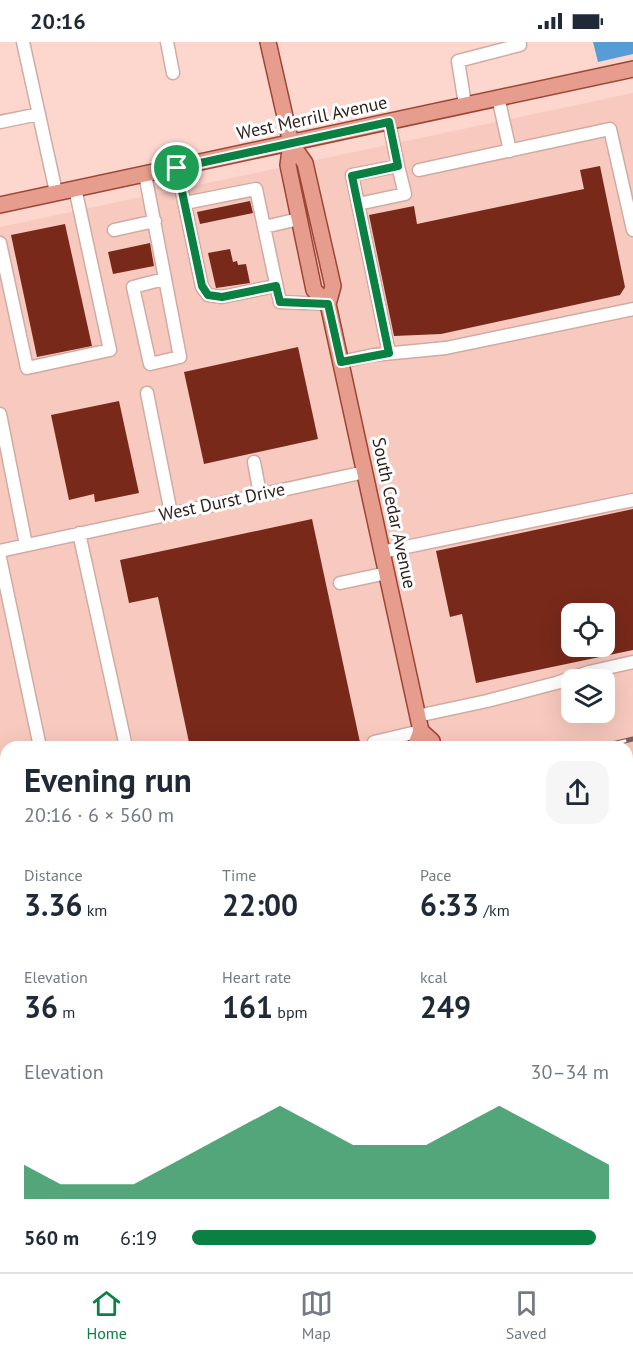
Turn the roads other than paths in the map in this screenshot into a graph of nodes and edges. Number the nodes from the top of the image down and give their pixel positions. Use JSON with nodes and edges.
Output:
{"nodes":[{"id":1,"x":22,"y":42,"type":"edge"},
{"id":2,"x":167,"y":42,"type":"edge"},
{"id":3,"x":268,"y":42,"type":"edge"},
{"id":4,"x":519,"y":42,"type":"edge"},
{"id":5,"x":633,"y":69,"type":"edge"},
{"id":6,"x":173,"y":73,"type":"dead end"},
{"id":7,"x":498,"y":97,"type":"junction"},
{"id":8,"x":465,"y":104,"type":"junction"},
{"id":9,"x":39,"y":114,"type":"junction"},
{"id":10,"x":0,"y":122,"type":"edge"},
{"id":11,"x":389,"y":122,"type":"junction"},
{"id":12,"x":291,"y":143,"type":"junction"},
{"id":13,"x":510,"y":151,"type":"junction"},
{"id":14,"x":398,"y":166,"type":"junction"},
{"id":15,"x":177,"y":168,"type":"junction"},
{"id":16,"x":419,"y":170,"type":"dead end"},
{"id":17,"x":145,"y":174,"type":"junction"},
{"id":18,"x":75,"y":188,"type":"junction"},
{"id":19,"x":56,"y":192,"type":"junction"},
{"id":20,"x":184,"y":203,"type":"junction"},
{"id":21,"x":358,"y":204,"type":"junction"},
{"id":22,"x":0,"y":205,"type":"edge"},
{"id":23,"x":299,"y":219,"type":"junction"},
{"id":24,"x":155,"y":220,"type":"junction"},
{"id":25,"x":264,"y":227,"type":"junction"},
{"id":26,"x":114,"y":230,"type":"dead end"},
{"id":27,"x":633,"y":230,"type":"edge"},
{"id":28,"x":0,"y":243,"type":"edge"},
{"id":29,"x":164,"y":279,"type":"junction"},
{"id":30,"x":276,"y":286,"type":"junction"},
{"id":31,"x":328,"y":304,"type":"junction"},
{"id":32,"x":633,"y":309,"type":"edge"},
{"id":33,"x":389,"y":353,"type":"junction"},
{"id":34,"x":341,"y":362,"type":"junction"},
{"id":35,"x":147,"y":393,"type":"dead end"},
{"id":36,"x":0,"y":414,"type":"edge"},
{"id":37,"x":254,"y":462,"type":"dead end"},
{"id":38,"x":365,"y":472,"type":"junction"},
{"id":39,"x":260,"y":494,"type":"junction"},
{"id":40,"x":633,"y":500,"type":"edge"},
{"id":41,"x":171,"y":513,"type":"junction"},
{"id":42,"x":79,"y":534,"type":"junction"},
{"id":43,"x":26,"y":545,"type":"junction"},
{"id":44,"x":0,"y":550,"type":"edge"},
{"id":45,"x":382,"y":552,"type":"junction"},
{"id":46,"x":0,"y":558,"type":"edge"},
{"id":47,"x":387,"y":573,"type":"junction"},
{"id":48,"x":340,"y":583,"type":"dead end"},
{"id":49,"x":633,"y":662,"type":"edge"},
{"id":50,"x":419,"y":723,"type":"junction"},
{"id":51,"x":39,"y":741,"type":"edge"},
{"id":52,"x":125,"y":741,"type":"edge"},
{"id":53,"x":376,"y":741,"type":"edge"},
{"id":54,"x":416,"y":741,"type":"edge"},
{"id":55,"x":432,"y":741,"type":"edge"}],
"edges":[{"from":1,"to":9,"type":"street"},
{"from":2,"to":6,"type":"street"},
{"from":3,"to":12,"type":"main road","name":"South Cedar Avenue"},
{"from":4,"to":8,"type":"street"},
{"from":5,"to":7,"type":"main road","name":"West Merrill Avenue"},
{"from":7,"to":8,"type":"main road","name":"West Merrill Avenue"},
{"from":7,"to":13,"type":"street"},
{"from":8,"to":11,"type":"main road","name":"West Merrill Avenue"},
{"from":9,"to":10,"type":"street"},
{"from":9,"to":19,"type":"street"},
{"from":11,"to":12,"type":"main road","name":"West Merrill Avenue"},
{"from":11,"to":14,"type":"street"},
{"from":12,"to":15,"type":"main road","name":"West Merrill Avenue"},
{"from":12,"to":23,"type":"main road","name":"South Cedar Avenue"},
{"from":12,"to":31,"type":"main road","name":"South Cedar Avenue"},
{"from":13,"to":16,"type":"street"},
{"from":13,"to":27,"type":"street"},
{"from":14,"to":21,"type":"street"},
{"from":14,"to":21,"type":"street"},
{"from":15,"to":17,"type":"main road","name":"West Merrill Avenue"},
{"from":15,"to":20,"type":"street"},
{"from":17,"to":18,"type":"main road","name":"West Merrill Avenue"},
{"from":17,"to":24,"type":"street"},
{"from":18,"to":19,"type":"main road","name":"West Merrill Avenue"},
{"from":18,"to":28,"type":"street"},
{"from":19,"to":22,"type":"main road","name":"West Merrill Avenue"},
{"from":20,"to":25,"type":"street"},
{"from":20,"to":30,"type":"street"},
{"from":21,"to":33,"type":"street"},
{"from":23,"to":25,"type":"street"},
{"from":23,"to":31,"type":"main road","name":"South Cedar Avenue"},
{"from":24,"to":26,"type":"street"},
{"from":24,"to":29,"type":"street"},
{"from":25,"to":30,"type":"street"},
{"from":29,"to":29,"type":"street"},
{"from":30,"to":31,"type":"street"},
{"from":31,"to":34,"type":"main road","name":"South Cedar Avenue"},
{"from":32,"to":33,"type":"street"},
{"from":33,"to":34,"type":"street"},
{"from":34,"to":38,"type":"main road","name":"South Cedar Avenue"},
{"from":35,"to":41,"type":"street"},
{"from":36,"to":43,"type":"street"},
{"from":37,"to":39,"type":"street"},
{"from":38,"to":39,"type":"street","name":"West Durst Drive"},
{"from":38,"to":45,"type":"main road","name":"South Cedar Avenue"},
{"from":39,"to":41,"type":"street","name":"West Durst Drive"},
{"from":40,"to":45,"type":"street"},
{"from":41,"to":42,"type":"street","name":"West Durst Drive"},
{"from":42,"to":43,"type":"street","name":"West Durst Drive"},
{"from":42,"to":52,"type":"street"},
{"from":43,"to":44,"type":"street","name":"West Durst Drive"},
{"from":45,"to":47,"type":"main road","name":"South Cedar Avenue"},
{"from":46,"to":51,"type":"street"},
{"from":47,"to":48,"type":"street"},
{"from":47,"to":50,"type":"main road","name":"South Cedar Avenue"},
{"from":49,"to":50,"type":"street"},
{"from":50,"to":53,"type":"street"},
{"from":50,"to":54,"type":"main road"},
{"from":50,"to":55,"type":"main road","name":"South Cedar Avenue"}]}
